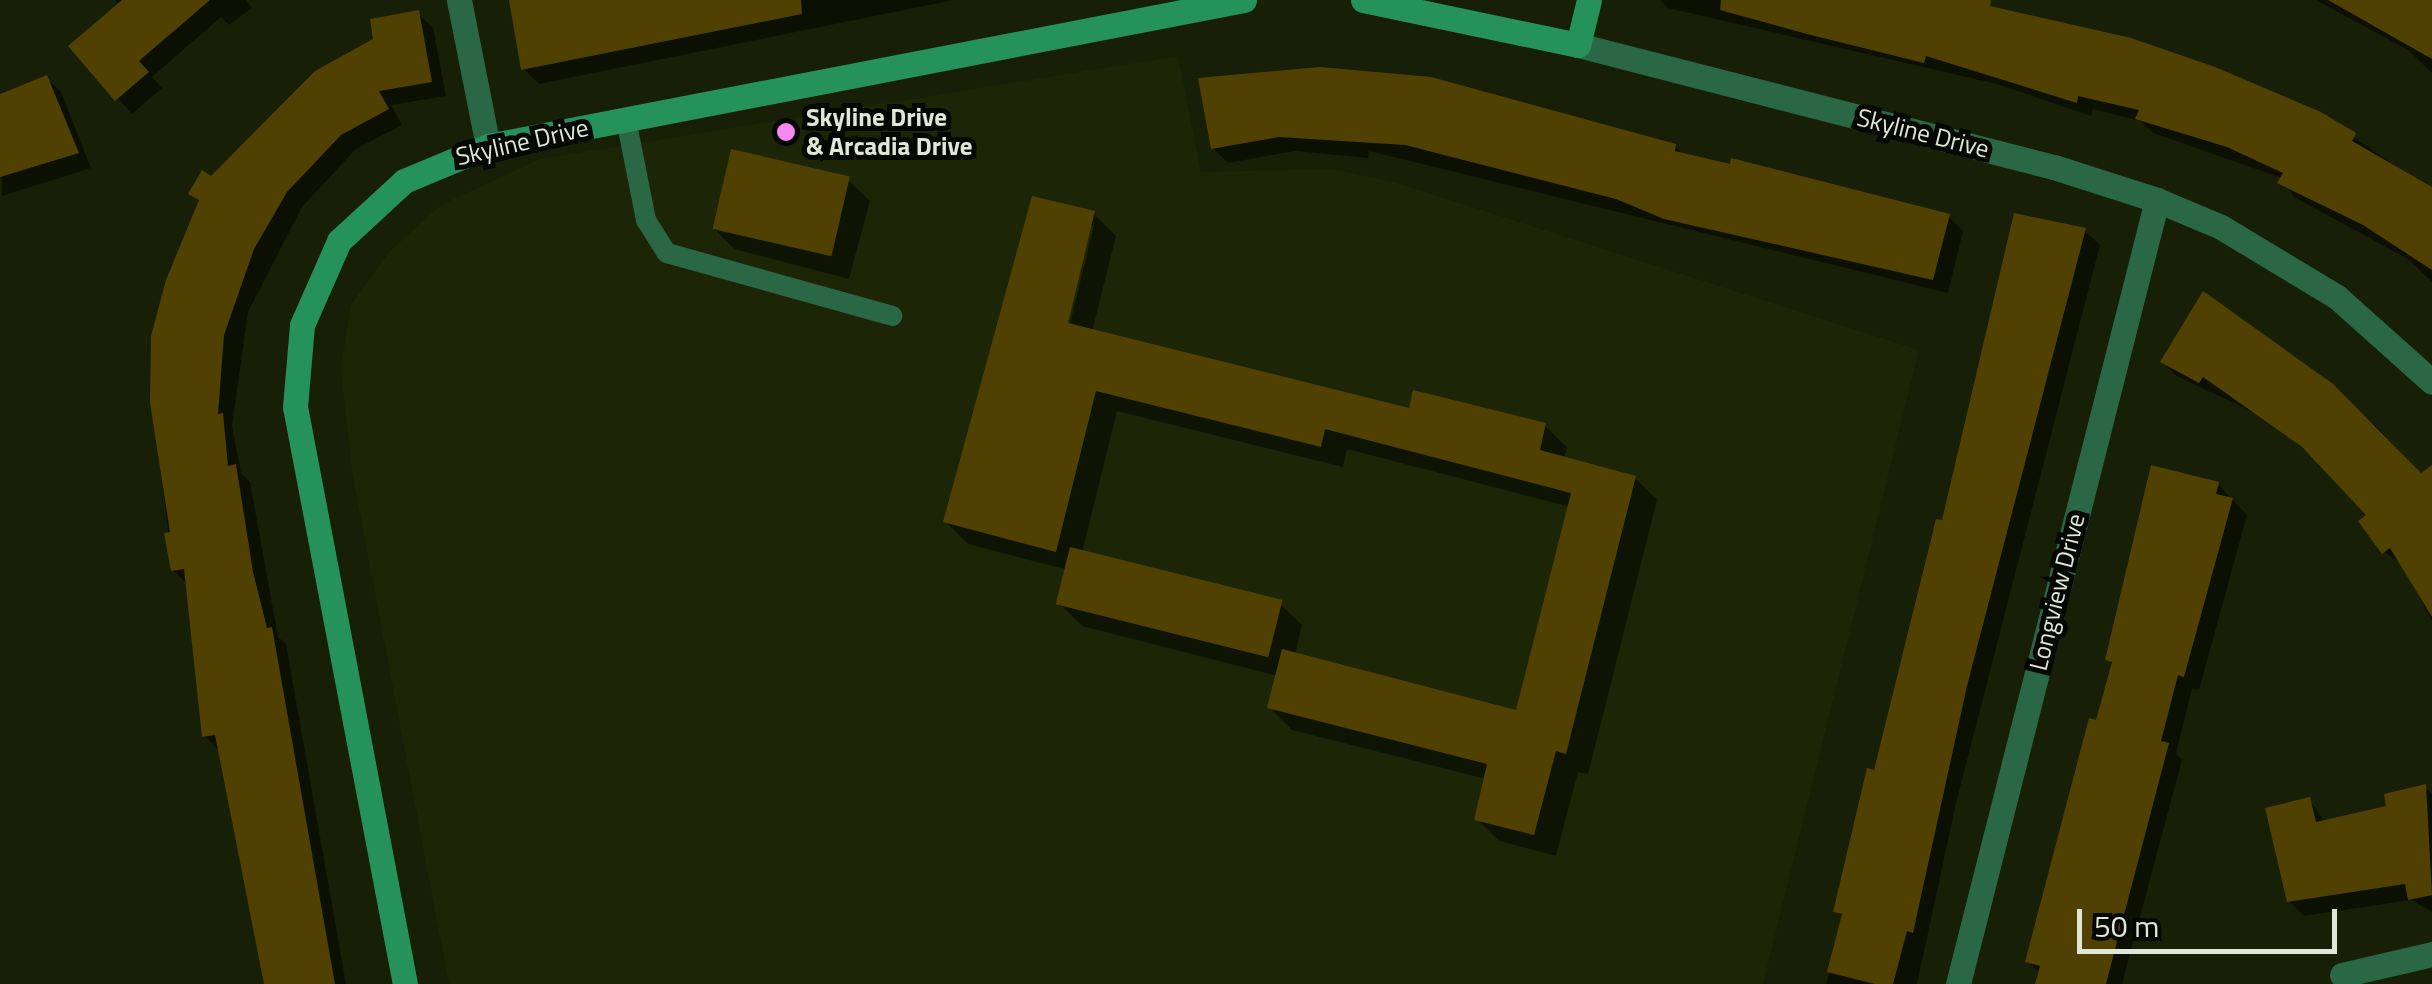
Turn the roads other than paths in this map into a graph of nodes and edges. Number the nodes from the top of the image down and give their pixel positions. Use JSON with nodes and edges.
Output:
{"nodes":[{"id":1,"x":459,"y":0,"type":"edge"},
{"id":2,"x":1244,"y":0,"type":"edge"},
{"id":3,"x":1363,"y":0,"type":"edge"},
{"id":4,"x":1589,"y":0,"type":"edge"},
{"id":5,"x":1578,"y":45,"type":"junction"},
{"id":6,"x":626,"y":118,"type":"junction"},
{"id":7,"x":488,"y":146,"type":"junction"},
{"id":8,"x":2157,"y":200,"type":"junction"},
{"id":9,"x":892,"y":316,"type":"dead end"},
{"id":10,"x":2432,"y":382,"type":"edge"},
{"id":11,"x":2432,"y":954,"type":"edge"},
{"id":12,"x":2342,"y":975,"type":"dead end"},
{"id":13,"x":406,"y":984,"type":"edge"},
{"id":14,"x":1958,"y":984,"type":"edge"}],
"edges":[{"from":1,"to":7,"type":"street"},
{"from":2,"to":6,"type":"street","name":"Skyline Drive"},
{"from":3,"to":5,"type":"street","name":"Skyline Drive"},
{"from":4,"to":5,"type":"street"},
{"from":5,"to":8,"type":"street","name":"Skyline Drive"},
{"from":6,"to":7,"type":"street","name":"Skyline Drive"},
{"from":6,"to":9,"type":"lane"},
{"from":7,"to":13,"type":"street","name":"Skyline Drive"},
{"from":8,"to":10,"type":"street","name":"Skyline Drive"},
{"from":8,"to":14,"type":"street","name":"Longview Drive"},
{"from":11,"to":12,"type":"street"}]}
